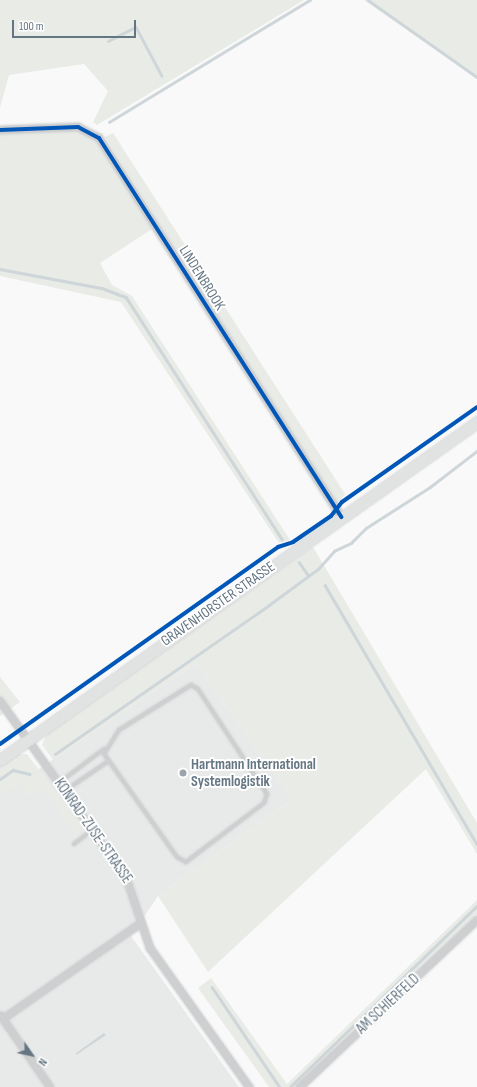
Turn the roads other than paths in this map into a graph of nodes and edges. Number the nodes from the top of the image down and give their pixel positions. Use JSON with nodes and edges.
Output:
{"nodes":[{"id":1,"x":0,"y":130,"type":"edge"},
{"id":2,"x":477,"y":422,"type":"edge"},
{"id":3,"x":341,"y":517,"type":"junction"},
{"id":4,"x":0,"y":701,"type":"edge"},
{"id":5,"x":28,"y":740,"type":"junction"},
{"id":6,"x":105,"y":749,"type":"junction"},
{"id":7,"x":0,"y":760,"type":"edge"},
{"id":8,"x":107,"y":762,"type":"junction"},
{"id":9,"x":60,"y":782,"type":"junction"},
{"id":10,"x":66,"y":790,"type":"junction"},
{"id":11,"x":94,"y":828,"type":"junction"},
{"id":12,"x":74,"y":844,"type":"dead end"},
{"id":13,"x":477,"y":920,"type":"edge"},
{"id":14,"x":141,"y":923,"type":"junction"},
{"id":15,"x":2,"y":1017,"type":"edge"},
{"id":16,"x":50,"y":1087,"type":"edge"},
{"id":17,"x":249,"y":1087,"type":"edge"},
{"id":18,"x":300,"y":1087,"type":"edge"}],
"edges":[{"from":1,"to":3,"type":"street","name":"LINDENBROOK"},
{"from":2,"to":3,"type":"main road","name":"GRAVENHORSTER STRASSE"},
{"from":3,"to":5,"type":"main road","name":"GRAVENHORSTER STRASSE"},
{"from":4,"to":5,"type":"street"},
{"from":5,"to":7,"type":"main road","name":"GRAVENHORSTER STRASSE"},
{"from":5,"to":9,"type":"street","name":"KONRAD-ZUSE-STRASSE"},
{"from":6,"to":8,"type":"lane"},
{"from":6,"to":8,"type":"lane"},
{"from":6,"to":9,"type":"lane"},
{"from":8,"to":10,"type":"lane"},
{"from":9,"to":10,"type":"street","name":"KONRAD-ZUSE-STRASSE"},
{"from":10,"to":11,"type":"street","name":"KONRAD-ZUSE-STRASSE"},
{"from":11,"to":12,"type":"lane"},
{"from":11,"to":14,"type":"street","name":"KONRAD-ZUSE-STRASSE"},
{"from":13,"to":18,"type":"street","name":"AM SCHIERFELD"},
{"from":14,"to":15,"type":"street"},
{"from":14,"to":17,"type":"street","name":"KONRAD-ZUSE-STRASSE"},
{"from":15,"to":16,"type":"street"}]}
